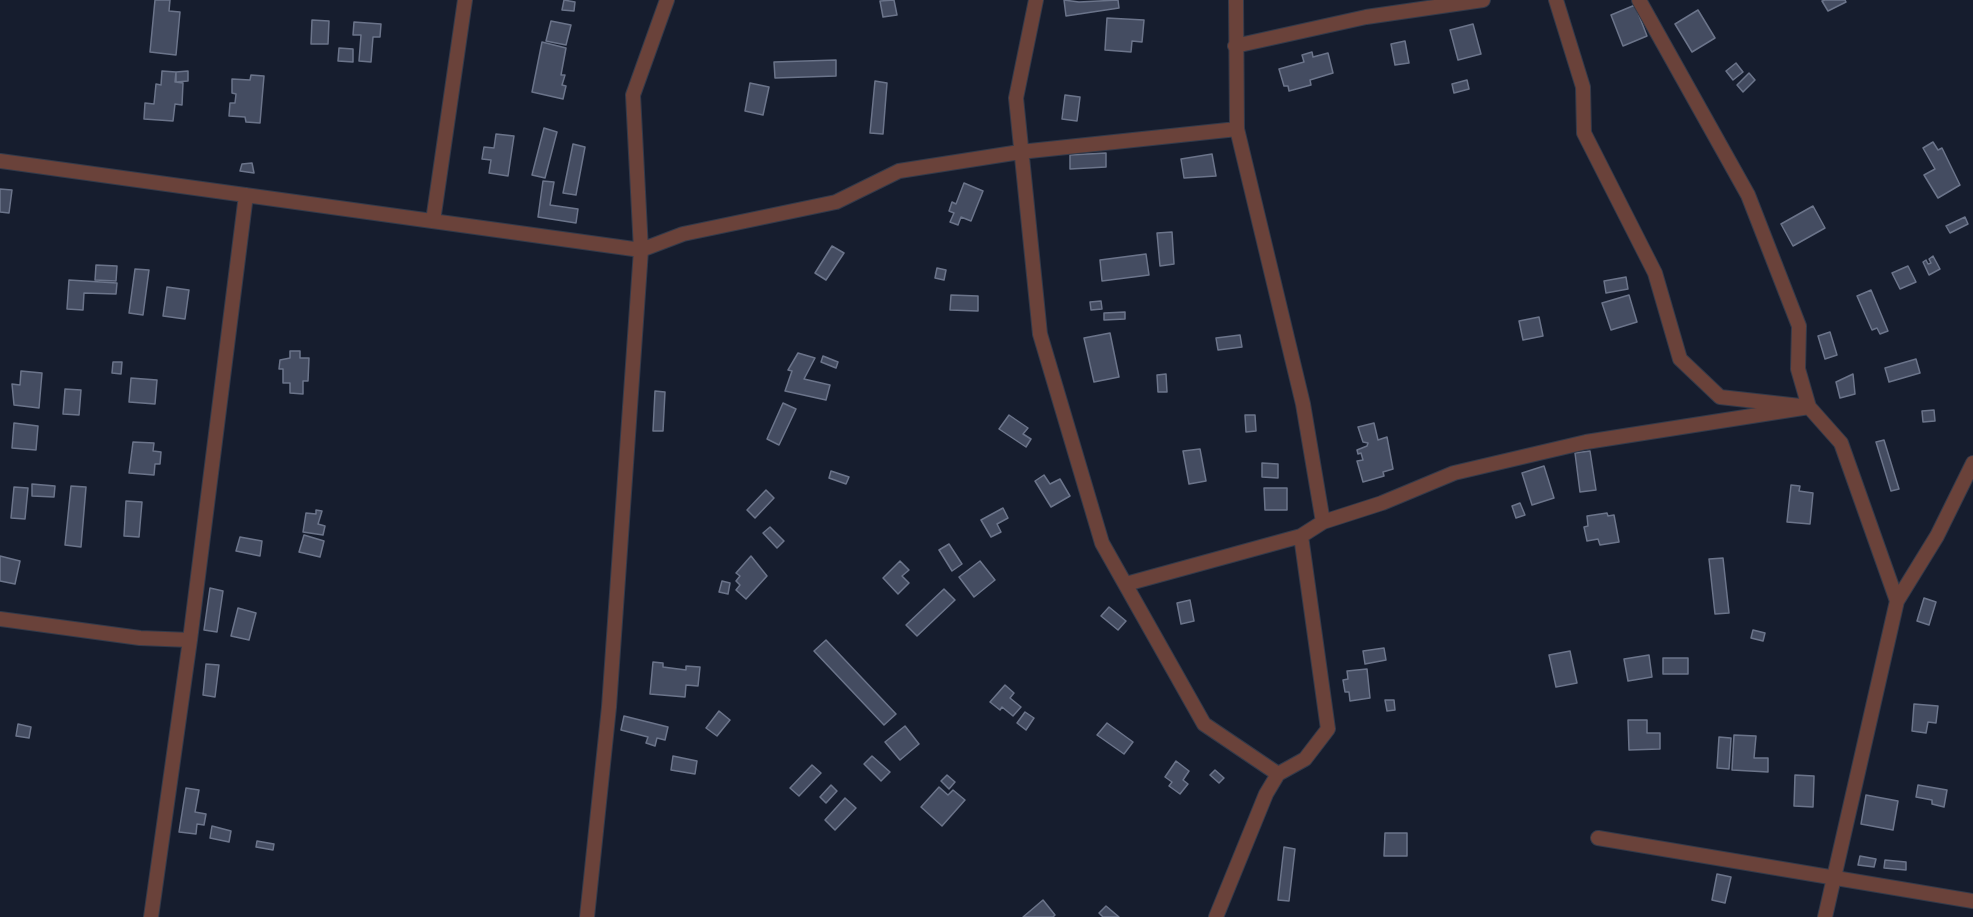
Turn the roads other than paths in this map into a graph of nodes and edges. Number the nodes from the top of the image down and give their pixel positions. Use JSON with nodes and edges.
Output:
{"nodes":[{"id":1,"x":465,"y":0,"type":"edge"},
{"id":2,"x":667,"y":0,"type":"edge"},
{"id":3,"x":1036,"y":0,"type":"edge"},
{"id":4,"x":1236,"y":0,"type":"edge"},
{"id":5,"x":1483,"y":0,"type":"edge"},
{"id":6,"x":1557,"y":0,"type":"edge"},
{"id":7,"x":1639,"y":0,"type":"edge"},
{"id":8,"x":1235,"y":46,"type":"junction"},
{"id":9,"x":1237,"y":129,"type":"junction"},
{"id":10,"x":1020,"y":152,"type":"junction"},
{"id":11,"x":0,"y":161,"type":"edge"},
{"id":12,"x":246,"y":195,"type":"junction"},
{"id":13,"x":433,"y":221,"type":"junction"},
{"id":14,"x":641,"y":250,"type":"junction"},
{"id":15,"x":1809,"y":407,"type":"junction"},
{"id":16,"x":1973,"y":463,"type":"edge"},
{"id":17,"x":1323,"y":522,"type":"junction"},
{"id":18,"x":1301,"y":536,"type":"junction"},
{"id":19,"x":1126,"y":584,"type":"junction"},
{"id":20,"x":1897,"y":601,"type":"junction"},
{"id":21,"x":0,"y":620,"type":"edge"},
{"id":22,"x":190,"y":640,"type":"junction"},
{"id":23,"x":1278,"y":774,"type":"junction"},
{"id":24,"x":1598,"y":838,"type":"dead end"},
{"id":25,"x":1835,"y":877,"type":"junction"},
{"id":26,"x":1973,"y":901,"type":"edge"},
{"id":27,"x":151,"y":917,"type":"edge"},
{"id":28,"x":587,"y":917,"type":"edge"},
{"id":29,"x":1215,"y":917,"type":"edge"},
{"id":30,"x":1825,"y":917,"type":"edge"}],
"edges":[{"from":1,"to":13,"type":"street"},
{"from":2,"to":14,"type":"street"},
{"from":3,"to":10,"type":"street"},
{"from":4,"to":8,"type":"street"},
{"from":5,"to":8,"type":"street"},
{"from":6,"to":15,"type":"street"},
{"from":7,"to":15,"type":"street"},
{"from":8,"to":9,"type":"street"},
{"from":9,"to":10,"type":"street"},
{"from":9,"to":17,"type":"street"},
{"from":10,"to":14,"type":"street"},
{"from":10,"to":19,"type":"street"},
{"from":11,"to":12,"type":"street"},
{"from":12,"to":13,"type":"street"},
{"from":12,"to":22,"type":"street"},
{"from":13,"to":14,"type":"street"},
{"from":14,"to":28,"type":"street"},
{"from":15,"to":17,"type":"street"},
{"from":15,"to":20,"type":"street"},
{"from":16,"to":20,"type":"street"},
{"from":17,"to":18,"type":"street"},
{"from":18,"to":19,"type":"street"},
{"from":18,"to":23,"type":"street"},
{"from":19,"to":23,"type":"street"},
{"from":20,"to":25,"type":"street"},
{"from":21,"to":22,"type":"street"},
{"from":22,"to":27,"type":"street"},
{"from":23,"to":29,"type":"street"},
{"from":24,"to":25,"type":"street"},
{"from":25,"to":26,"type":"street"},
{"from":25,"to":30,"type":"street"}]}
